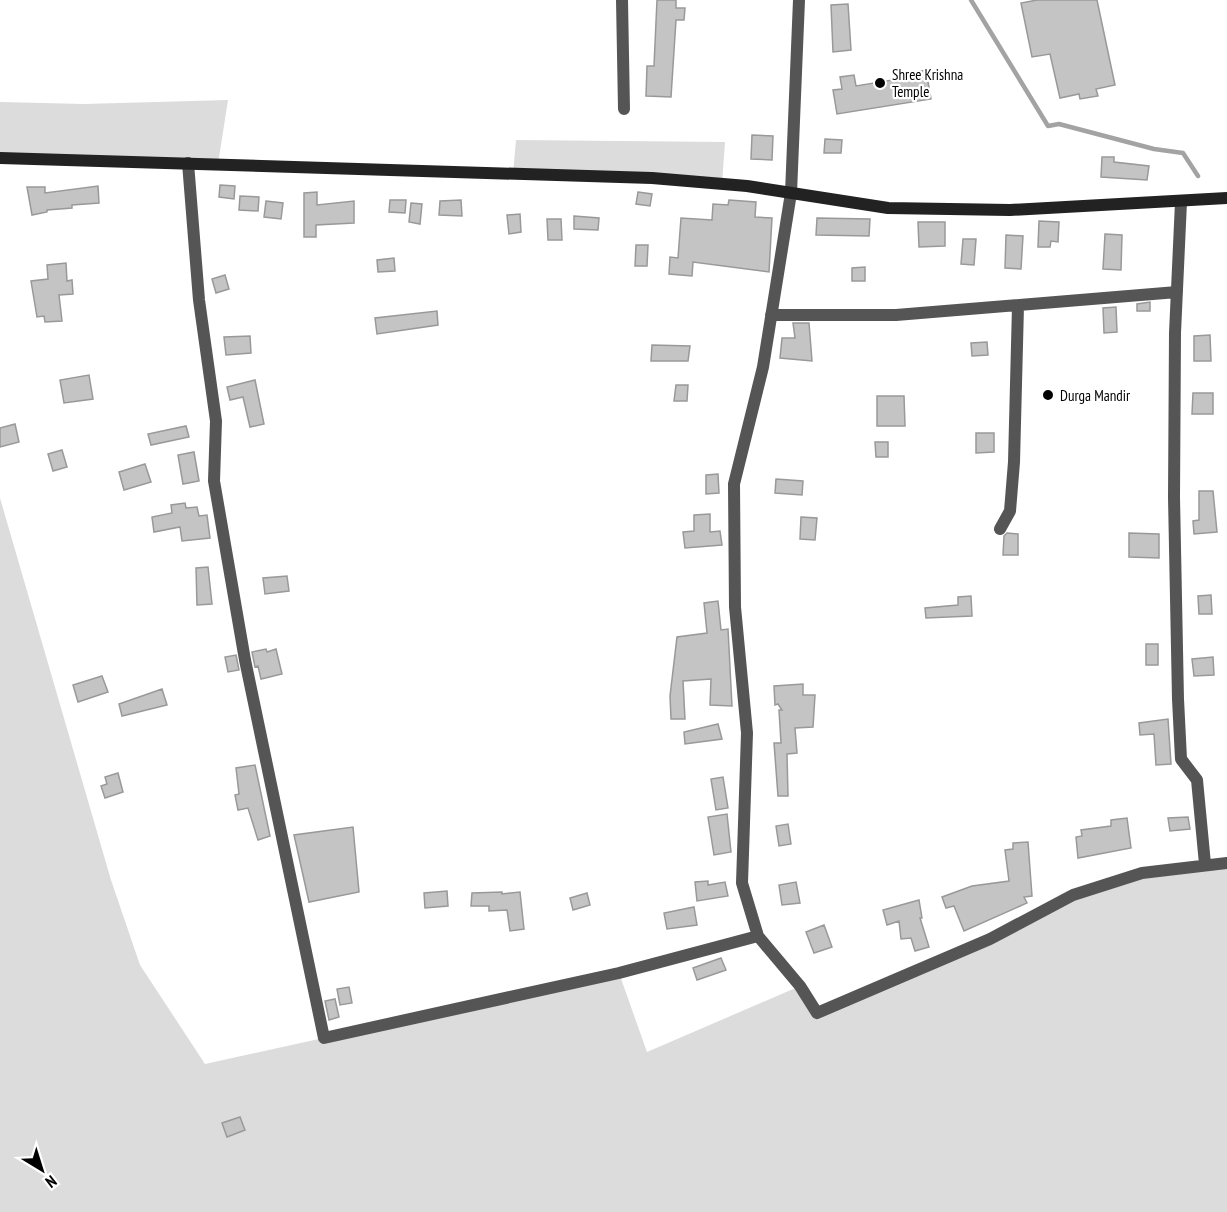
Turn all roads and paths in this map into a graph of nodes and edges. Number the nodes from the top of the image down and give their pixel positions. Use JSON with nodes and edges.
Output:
{"nodes":[{"id":1,"x":622,"y":0,"type":"edge"},
{"id":2,"x":799,"y":0,"type":"edge"},
{"id":3,"x":624,"y":110,"type":"dead end"},
{"id":4,"x":0,"y":158,"type":"edge"},
{"id":5,"x":188,"y":163,"type":"junction"},
{"id":6,"x":791,"y":193,"type":"junction"},
{"id":7,"x":1227,"y":198,"type":"edge"},
{"id":8,"x":1181,"y":202,"type":"junction"},
{"id":9,"x":1177,"y":292,"type":"junction"},
{"id":10,"x":1018,"y":306,"type":"junction"},
{"id":11,"x":771,"y":315,"type":"junction"},
{"id":12,"x":1000,"y":529,"type":"dead end"},
{"id":13,"x":1227,"y":863,"type":"edge"},
{"id":14,"x":1205,"y":864,"type":"junction"},
{"id":15,"x":758,"y":936,"type":"junction"}],
"edges":[{"from":1,"to":3,"type":"street"},
{"from":2,"to":6,"type":"street"},
{"from":4,"to":5,"type":"main road"},
{"from":5,"to":6,"type":"main road"},
{"from":5,"to":15,"type":"street"},
{"from":6,"to":8,"type":"main road"},
{"from":6,"to":11,"type":"street"},
{"from":7,"to":8,"type":"main road"},
{"from":8,"to":9,"type":"street"},
{"from":9,"to":10,"type":"street"},
{"from":9,"to":14,"type":"street"},
{"from":10,"to":11,"type":"street"},
{"from":10,"to":12,"type":"street"},
{"from":11,"to":15,"type":"street"},
{"from":13,"to":14,"type":"street"},
{"from":14,"to":15,"type":"street"}]}
